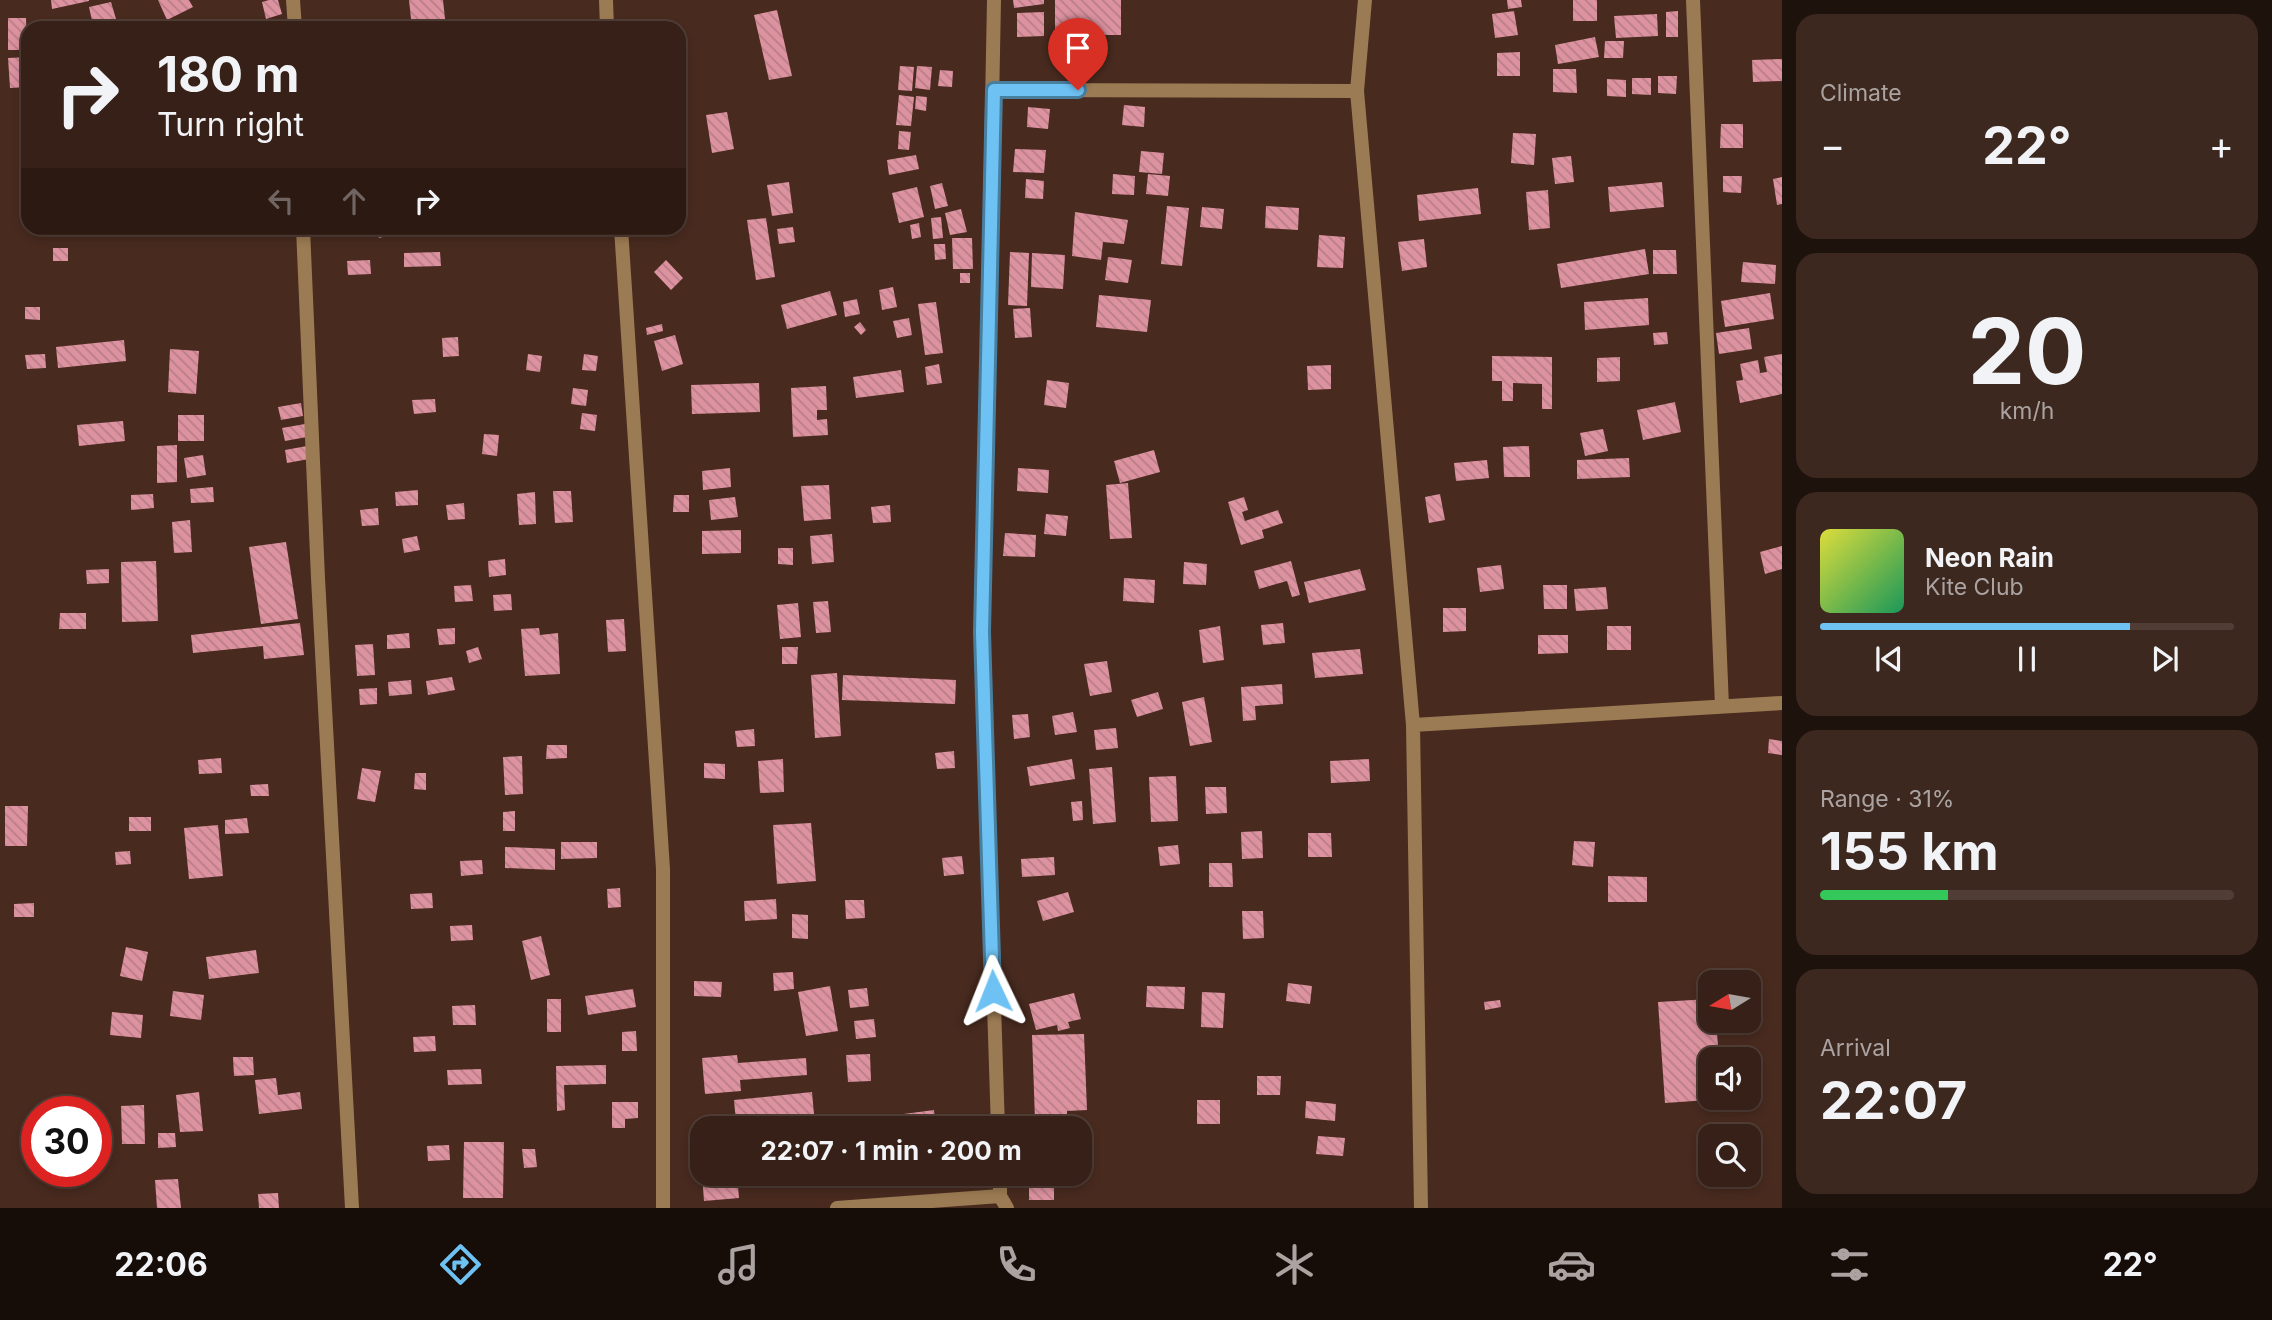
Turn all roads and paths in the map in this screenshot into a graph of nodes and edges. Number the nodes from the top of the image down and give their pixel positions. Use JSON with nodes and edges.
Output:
{"nodes":[{"id":1,"x":293,"y":0,"type":"edge"},
{"id":2,"x":606,"y":0,"type":"edge"},
{"id":3,"x":994,"y":0,"type":"edge"},
{"id":4,"x":1365,"y":0,"type":"edge"},
{"id":5,"x":1693,"y":0,"type":"edge"},
{"id":6,"x":294,"y":21,"type":"edge"},
{"id":7,"x":607,"y":21,"type":"edge"},
{"id":8,"x":994,"y":90,"type":"junction"},
{"id":9,"x":1357,"y":92,"type":"junction"},
{"id":10,"x":303,"y":235,"type":"edge"},
{"id":11,"x":621,"y":235,"type":"edge"},
{"id":12,"x":1782,"y":703,"type":"edge"},
{"id":13,"x":1722,"y":706,"type":"junction"},
{"id":14,"x":1413,"y":725,"type":"junction"},
{"id":15,"x":998,"y":1116,"type":"edge"},
{"id":16,"x":1004,"y":1202,"type":"edge"},
{"id":17,"x":352,"y":1208,"type":"edge"},
{"id":18,"x":663,"y":1208,"type":"edge"},
{"id":19,"x":837,"y":1208,"type":"edge"},
{"id":20,"x":1421,"y":1208,"type":"edge"}],
"edges":[{"from":1,"to":6,"type":"street"},
{"from":2,"to":7,"type":"street"},
{"from":3,"to":8,"type":"street"},
{"from":4,"to":9,"type":"street"},
{"from":5,"to":13,"type":"street"},
{"from":8,"to":9,"type":"street"},
{"from":8,"to":15,"type":"street"},
{"from":9,"to":14,"type":"street"},
{"from":10,"to":17,"type":"street"},
{"from":11,"to":18,"type":"street"},
{"from":12,"to":13,"type":"street"},
{"from":13,"to":14,"type":"street"},
{"from":14,"to":20,"type":"street"},
{"from":16,"to":19,"type":"street"}]}
